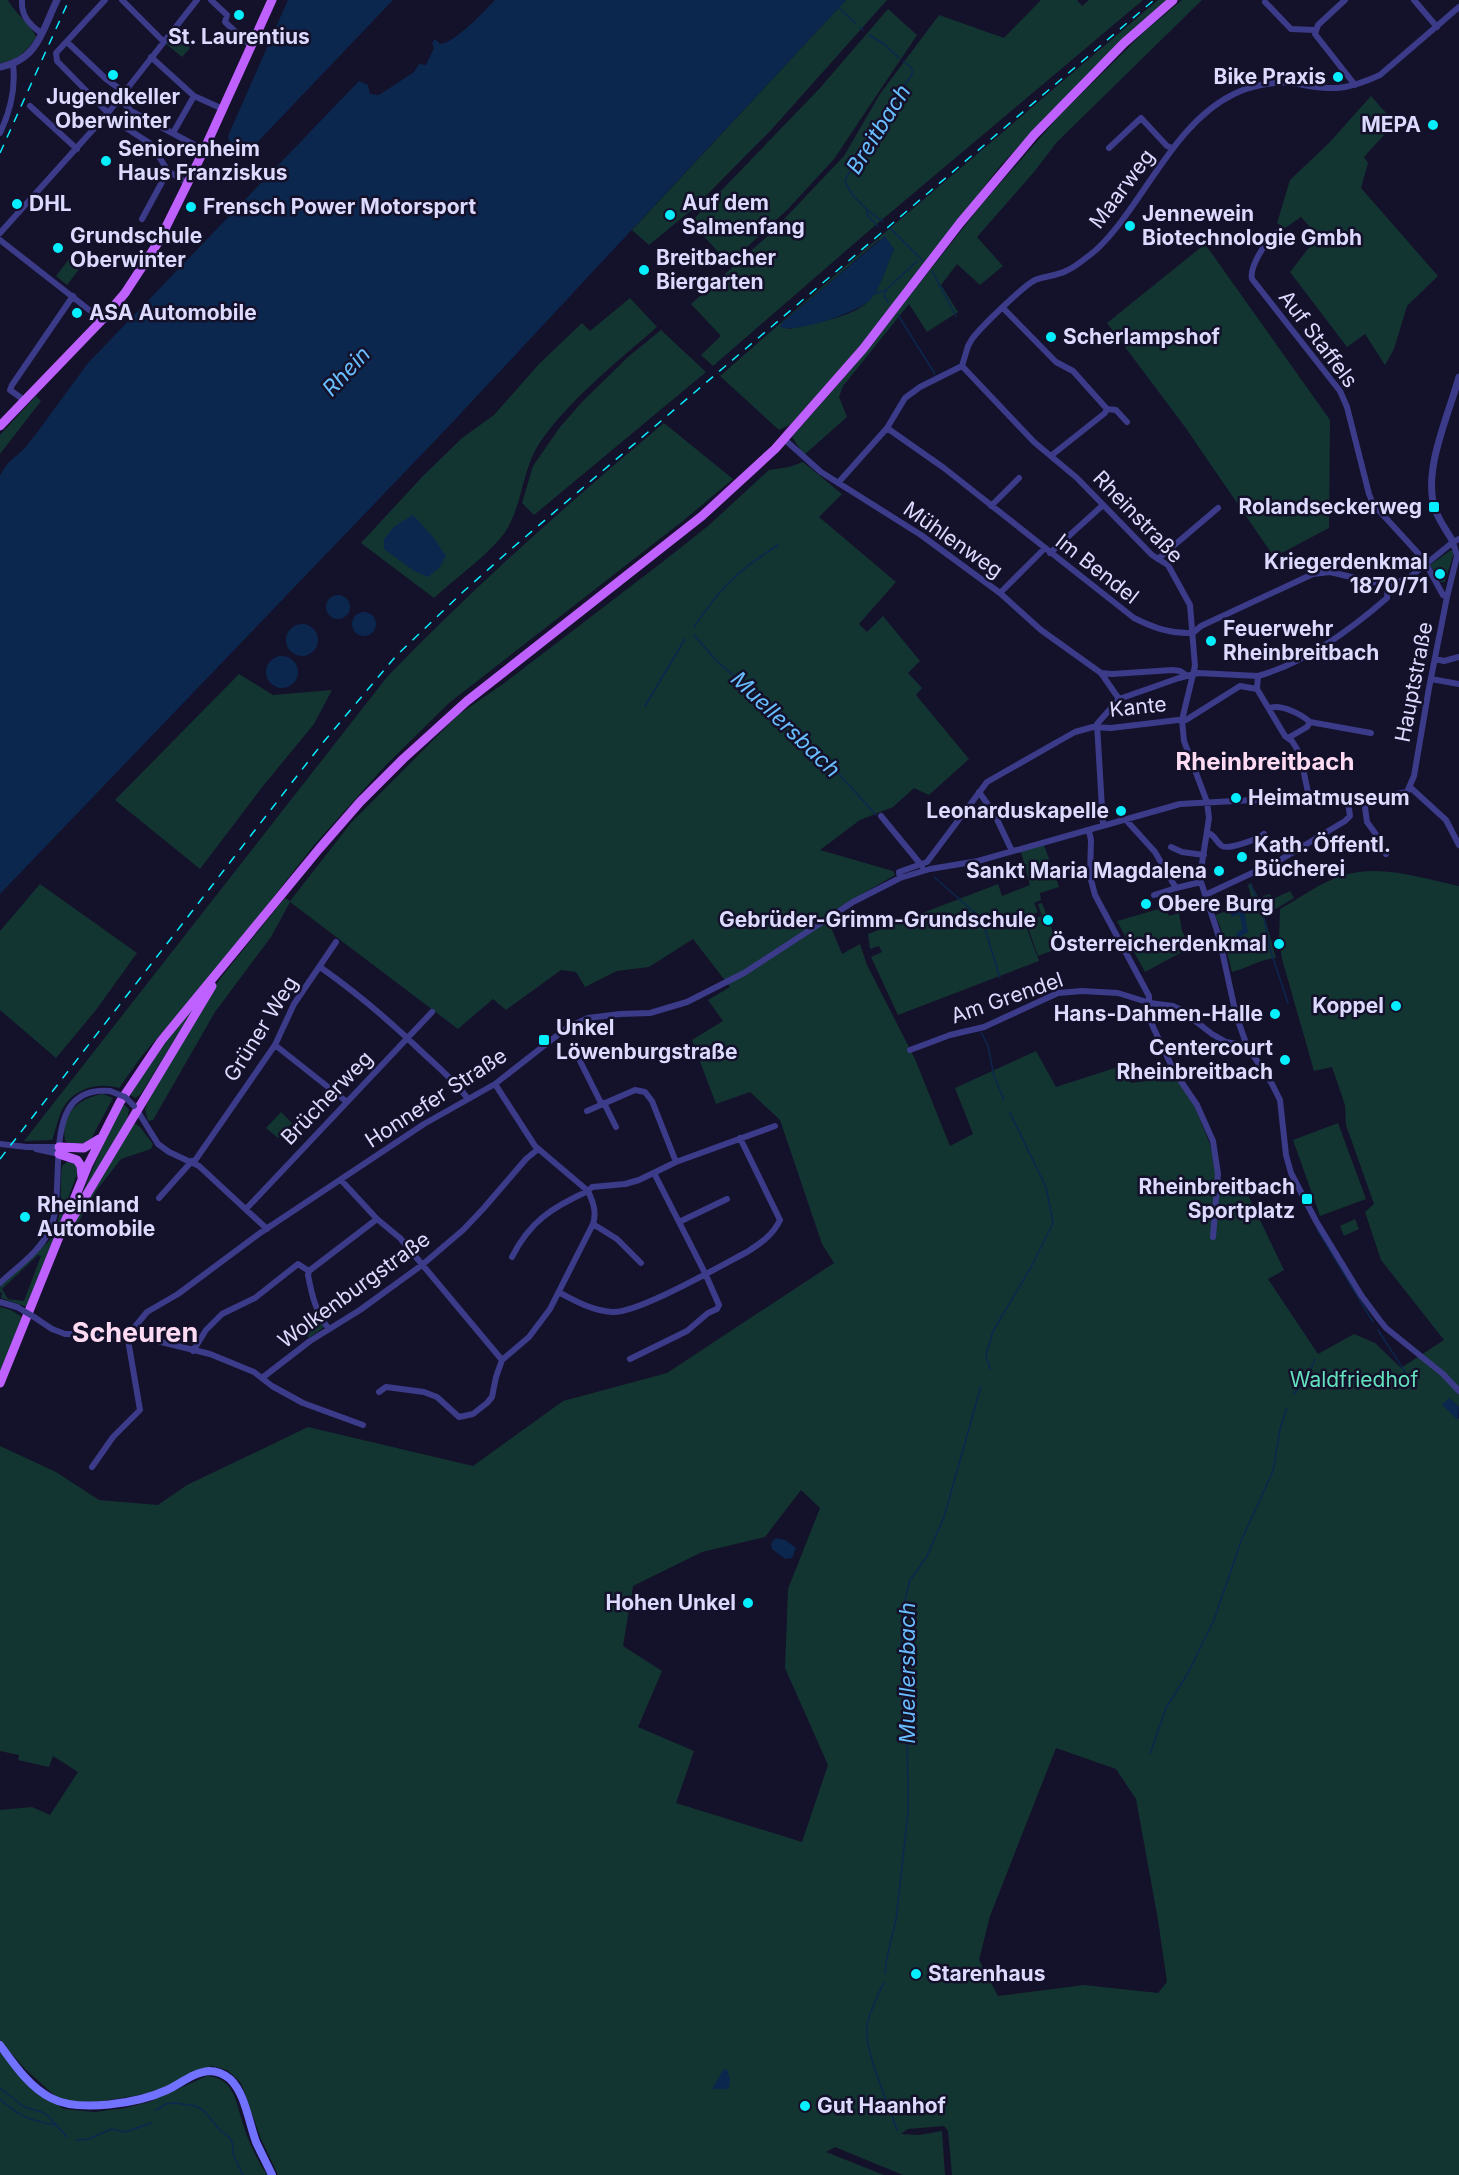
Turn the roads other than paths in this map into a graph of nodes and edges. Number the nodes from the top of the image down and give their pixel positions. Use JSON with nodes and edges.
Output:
{"nodes":[{"id":1,"x":22,"y":0,"type":"edge"},
{"id":2,"x":57,"y":0,"type":"edge"},
{"id":3,"x":105,"y":0,"type":"edge"},
{"id":4,"x":122,"y":0,"type":"edge"},
{"id":5,"x":197,"y":0,"type":"edge"},
{"id":6,"x":211,"y":0,"type":"edge"},
{"id":7,"x":272,"y":0,"type":"edge"},
{"id":8,"x":1173,"y":0,"type":"edge"},
{"id":9,"x":1345,"y":0,"type":"edge"},
{"id":10,"x":1414,"y":0,"type":"edge"},
{"id":11,"x":1265,"y":3,"type":"dead end"},
{"id":12,"x":1459,"y":7,"type":"edge"},
{"id":13,"x":1437,"y":27,"type":"junction"},
{"id":14,"x":1315,"y":30,"type":"junction"},
{"id":15,"x":41,"y":33,"type":"junction"},
{"id":16,"x":163,"y":41,"type":"junction"},
{"id":17,"x":66,"y":42,"type":"junction"},
{"id":18,"x":251,"y":46,"type":"junction"},
{"id":19,"x":151,"y":57,"type":"junction"},
{"id":20,"x":13,"y":64,"type":"junction"},
{"id":21,"x":0,"y":67,"type":"edge"},
{"id":22,"x":1355,"y":85,"type":"junction"},
{"id":23,"x":122,"y":95,"type":"junction"},
{"id":24,"x":194,"y":96,"type":"junction"},
{"id":25,"x":30,"y":106,"type":"dead end"},
{"id":26,"x":223,"y":109,"type":"junction"},
{"id":27,"x":107,"y":114,"type":"junction"},
{"id":28,"x":0,"y":133,"type":"edge"},
{"id":29,"x":172,"y":133,"type":"junction"},
{"id":30,"x":77,"y":148,"type":"junction"},
{"id":31,"x":1109,"y":148,"type":"dead end"},
{"id":32,"x":1172,"y":148,"type":"junction"},
{"id":33,"x":204,"y":150,"type":"junction"},
{"id":34,"x":168,"y":171,"type":"junction"},
{"id":35,"x":187,"y":183,"type":"junction"},
{"id":36,"x":142,"y":219,"type":"dead end"},
{"id":37,"x":1278,"y":232,"type":"dead end"},
{"id":38,"x":0,"y":233,"type":"edge"},
{"id":39,"x":0,"y":240,"type":"edge"},
{"id":40,"x":73,"y":296,"type":"junction"},
{"id":41,"x":1003,"y":308,"type":"junction"},
{"id":42,"x":102,"y":320,"type":"junction"},
{"id":43,"x":962,"y":366,"type":"junction"},
{"id":44,"x":1459,"y":377,"type":"edge"},
{"id":45,"x":24,"y":400,"type":"junction"},
{"id":46,"x":1107,"y":409,"type":"junction"},
{"id":47,"x":1127,"y":422,"type":"dead end"},
{"id":48,"x":0,"y":426,"type":"edge"},
{"id":49,"x":887,"y":428,"type":"junction"},
{"id":50,"x":784,"y":439,"type":"junction"},
{"id":51,"x":1052,"y":455,"type":"junction"},
{"id":52,"x":1019,"y":478,"type":"dead end"},
{"id":53,"x":838,"y":483,"type":"junction"},
{"id":54,"x":1103,"y":505,"type":"junction"},
{"id":55,"x":991,"y":506,"type":"junction"},
{"id":56,"x":1218,"y":508,"type":"dead end"},
{"id":57,"x":1456,"y":541,"type":"edge"},
{"id":58,"x":1047,"y":551,"type":"junction"},
{"id":59,"x":1158,"y":559,"type":"junction"},
{"id":60,"x":1457,"y":562,"type":"edge"},
{"id":61,"x":1427,"y":563,"type":"junction"},
{"id":62,"x":1388,"y":585,"type":"junction"},
{"id":63,"x":1000,"y":593,"type":"junction"},
{"id":64,"x":1447,"y":597,"type":"junction"},
{"id":65,"x":1193,"y":633,"type":"junction"},
{"id":66,"x":1459,"y":657,"type":"edge"},
{"id":67,"x":1435,"y":659,"type":"junction"},
{"id":68,"x":1101,"y":673,"type":"junction"},
{"id":69,"x":1190,"y":675,"type":"junction"},
{"id":70,"x":1258,"y":676,"type":"junction"},
{"id":71,"x":1431,"y":679,"type":"junction"},
{"id":72,"x":1459,"y":684,"type":"edge"},
{"id":73,"x":1257,"y":689,"type":"junction"},
{"id":74,"x":1119,"y":699,"type":"junction"},
{"id":75,"x":1269,"y":708,"type":"junction"},
{"id":76,"x":1182,"y":720,"type":"junction"},
{"id":77,"x":1310,"y":722,"type":"junction"},
{"id":78,"x":1097,"y":727,"type":"junction"},
{"id":79,"x":1371,"y":733,"type":"dead end"},
{"id":80,"x":1288,"y":738,"type":"junction"},
{"id":81,"x":1411,"y":788,"type":"junction"},
{"id":82,"x":979,"y":792,"type":"junction"},
{"id":83,"x":1364,"y":801,"type":"junction"},
{"id":84,"x":1207,"y":802,"type":"junction"},
{"id":85,"x":1310,"y":802,"type":"junction"},
{"id":86,"x":1348,"y":802,"type":"junction"},
{"id":87,"x":880,"y":816,"type":"dead end"},
{"id":88,"x":1127,"y":820,"type":"junction"},
{"id":89,"x":1103,"y":825,"type":"junction"},
{"id":90,"x":1089,"y":831,"type":"junction"},
{"id":91,"x":1208,"y":832,"type":"junction"},
{"id":92,"x":1264,"y":834,"type":"dead end"},
{"id":93,"x":1459,"y":845,"type":"edge"},
{"id":94,"x":1171,"y":847,"type":"dead end"},
{"id":95,"x":1012,"y":851,"type":"junction"},
{"id":96,"x":1386,"y":854,"type":"dead end"},
{"id":97,"x":1204,"y":855,"type":"junction"},
{"id":98,"x":922,"y":866,"type":"junction"},
{"id":99,"x":900,"y":878,"type":"junction"},
{"id":100,"x":1201,"y":882,"type":"junction"},
{"id":101,"x":1176,"y":888,"type":"junction"},
{"id":102,"x":1205,"y":895,"type":"junction"},
{"id":103,"x":1154,"y":896,"type":"dead end"},
{"id":104,"x":336,"y":942,"type":"dead end"},
{"id":105,"x":320,"y":967,"type":"junction"},
{"id":106,"x":217,"y":973,"type":"junction"},
{"id":107,"x":1150,"y":1003,"type":"junction"},
{"id":108,"x":432,"y":1012,"type":"dead end"},
{"id":109,"x":408,"y":1038,"type":"junction"},
{"id":110,"x":275,"y":1045,"type":"junction"},
{"id":111,"x":1247,"y":1046,"type":"junction"},
{"id":112,"x":910,"y":1050,"type":"dead end"},
{"id":113,"x":576,"y":1053,"type":"dead end"},
{"id":114,"x":495,"y":1084,"type":"junction"},
{"id":115,"x":468,"y":1100,"type":"junction"},
{"id":116,"x":347,"y":1102,"type":"junction"},
{"id":117,"x":602,"y":1103,"type":"junction"},
{"id":118,"x":136,"y":1108,"type":"junction"},
{"id":119,"x":586,"y":1111,"type":"dead end"},
{"id":120,"x":775,"y":1126,"type":"dead end"},
{"id":121,"x":616,"y":1127,"type":"dead end"},
{"id":122,"x":100,"y":1137,"type":"junction"},
{"id":123,"x":740,"y":1138,"type":"junction"},
{"id":124,"x":0,"y":1144,"type":"edge"},
{"id":125,"x":537,"y":1150,"type":"junction"},
{"id":126,"x":59,"y":1151,"type":"junction"},
{"id":127,"x":193,"y":1162,"type":"junction"},
{"id":128,"x":676,"y":1162,"type":"junction"},
{"id":129,"x":654,"y":1173,"type":"junction"},
{"id":130,"x":82,"y":1179,"type":"junction"},
{"id":131,"x":341,"y":1180,"type":"junction"},
{"id":132,"x":588,"y":1191,"type":"junction"},
{"id":133,"x":159,"y":1198,"type":"dead end"},
{"id":134,"x":727,"y":1198,"type":"dead end"},
{"id":135,"x":246,"y":1209,"type":"junction"},
{"id":136,"x":377,"y":1219,"type":"junction"},
{"id":137,"x":679,"y":1222,"type":"junction"},
{"id":138,"x":594,"y":1224,"type":"junction"},
{"id":139,"x":267,"y":1229,"type":"junction"},
{"id":140,"x":60,"y":1234,"type":"junction"},
{"id":141,"x":1213,"y":1238,"type":"dead end"},
{"id":142,"x":512,"y":1257,"type":"dead end"},
{"id":143,"x":641,"y":1263,"type":"dead end"},
{"id":144,"x":422,"y":1265,"type":"junction"},
{"id":145,"x":309,"y":1271,"type":"junction"},
{"id":146,"x":705,"y":1273,"type":"junction"},
{"id":147,"x":0,"y":1283,"type":"edge"},
{"id":148,"x":560,"y":1293,"type":"junction"},
{"id":149,"x":0,"y":1302,"type":"edge"},
{"id":150,"x":329,"y":1329,"type":"junction"},
{"id":151,"x":128,"y":1334,"type":"junction"},
{"id":152,"x":193,"y":1351,"type":"junction"},
{"id":153,"x":630,"y":1359,"type":"dead end"},
{"id":154,"x":502,"y":1360,"type":"junction"},
{"id":155,"x":262,"y":1378,"type":"junction"},
{"id":156,"x":0,"y":1383,"type":"edge"},
{"id":157,"x":1459,"y":1390,"type":"edge"},
{"id":158,"x":379,"y":1392,"type":"dead end"},
{"id":159,"x":363,"y":1425,"type":"dead end"},
{"id":160,"x":92,"y":1467,"type":"dead end"},
{"id":161,"x":0,"y":2045,"type":"edge"},
{"id":162,"x":272,"y":2175,"type":"edge"}],
"edges":[{"from":1,"to":15,"type":"street"},
{"from":2,"to":15,"type":"street"},
{"from":3,"to":17,"type":"street"},
{"from":4,"to":16,"type":"street"},
{"from":5,"to":16,"type":"street"},
{"from":6,"to":18,"type":"street"},
{"from":7,"to":18,"type":"main road"},
{"from":8,"to":50,"type":"main road"},
{"from":9,"to":14,"type":"street"},
{"from":10,"to":13,"type":"street"},
{"from":11,"to":14,"type":"street"},
{"from":12,"to":13,"type":"street","name":"Maarweg"},
{"from":13,"to":22,"type":"street","name":"Maarweg"},
{"from":14,"to":22,"type":"street"},
{"from":15,"to":20,"type":"street"},
{"from":16,"to":19,"type":"street"},
{"from":17,"to":23,"type":"street"},
{"from":17,"to":27,"type":"street"},
{"from":18,"to":26,"type":"main road"},
{"from":19,"to":23,"type":"street"},
{"from":19,"to":24,"type":"street"},
{"from":20,"to":21,"type":"street"},
{"from":20,"to":28,"type":"street"},
{"from":22,"to":32,"type":"street","name":"Maarweg"},
{"from":23,"to":27,"type":"street"},
{"from":23,"to":29,"type":"street"},
{"from":24,"to":26,"type":"street"},
{"from":24,"to":29,"type":"street"},
{"from":25,"to":30,"type":"street"},
{"from":26,"to":33,"type":"main road"},
{"from":27,"to":30,"type":"street"},
{"from":27,"to":34,"type":"street"},
{"from":29,"to":33,"type":"street"},
{"from":30,"to":38,"type":"street"},
{"from":31,"to":32,"type":"street","name":"Maarweg"},
{"from":32,"to":41,"type":"street","name":"Maarweg"},
{"from":33,"to":35,"type":"main road"},
{"from":34,"to":35,"type":"street"},
{"from":34,"to":36,"type":"street"},
{"from":35,"to":42,"type":"main road"},
{"from":37,"to":61,"type":"street","name":"Auf Staffels"},
{"from":39,"to":40,"type":"street"},
{"from":40,"to":42,"type":"street"},
{"from":40,"to":45,"type":"street"},
{"from":41,"to":43,"type":"street","name":"Maarweg"},
{"from":41,"to":46,"type":"street"},
{"from":42,"to":45,"type":"main road"},
{"from":43,"to":49,"type":"street"},
{"from":43,"to":51,"type":"street","name":"Rheinstraße"},
{"from":44,"to":57,"type":"street"},
{"from":45,"to":48,"type":"main road"},
{"from":46,"to":47,"type":"street"},
{"from":46,"to":51,"type":"street"},
{"from":49,"to":53,"type":"street"},
{"from":49,"to":55,"type":"street","name":"Im Bendel"},
{"from":50,"to":53,"type":"street","name":"Mühlenweg"},
{"from":50,"to":106,"type":"main road"},
{"from":51,"to":54,"type":"street","name":"Rheinstraße"},
{"from":52,"to":55,"type":"street"},
{"from":53,"to":63,"type":"street","name":"Mühlenweg"},
{"from":54,"to":58,"type":"street"},
{"from":54,"to":59,"type":"street","name":"Rheinstraße"},
{"from":55,"to":58,"type":"street","name":"Im Bendel"},
{"from":56,"to":59,"type":"street"},
{"from":57,"to":60,"type":"street","name":"Hauptstraße"},
{"from":57,"to":61,"type":"street"},
{"from":58,"to":63,"type":"street"},
{"from":58,"to":65,"type":"street","name":"Im Bendel"},
{"from":59,"to":65,"type":"street","name":"Rheinstraße"},
{"from":60,"to":64,"type":"street","name":"Hauptstraße"},
{"from":61,"to":62,"type":"street"},
{"from":61,"to":64,"type":"street","name":"Auf Staffels"},
{"from":62,"to":65,"type":"street"},
{"from":62,"to":70,"type":"street"},
{"from":63,"to":68,"type":"street","name":"Mühlenweg"},
{"from":64,"to":67,"type":"street","name":"Hauptstraße"},
{"from":65,"to":69,"type":"street","name":"Rheinstraße"},
{"from":66,"to":67,"type":"street"},
{"from":67,"to":71,"type":"street","name":"Hauptstraße"},
{"from":68,"to":69,"type":"street"},
{"from":68,"to":74,"type":"street","name":"Mühlenweg"},
{"from":69,"to":70,"type":"street"},
{"from":69,"to":74,"type":"street"},
{"from":69,"to":76,"type":"street","name":"Rheinstraße"},
{"from":70,"to":73,"type":"street"},
{"from":71,"to":72,"type":"street"},
{"from":71,"to":81,"type":"street","name":"Hauptstraße"},
{"from":73,"to":75,"type":"street"},
{"from":73,"to":76,"type":"street"},
{"from":74,"to":78,"type":"street"},
{"from":75,"to":77,"type":"street"},
{"from":75,"to":80,"type":"street"},
{"from":76,"to":78,"type":"street","name":"Kante"},
{"from":76,"to":84,"type":"street","name":"Rheinstraße"},
{"from":77,"to":79,"type":"street"},
{"from":77,"to":80,"type":"street"},
{"from":78,"to":82,"type":"street","name":"Kante"},
{"from":78,"to":89,"type":"street"},
{"from":80,"to":85,"type":"street"},
{"from":81,"to":83,"type":"street"},
{"from":81,"to":93,"type":"street"},
{"from":82,"to":95,"type":"street"},
{"from":82,"to":98,"type":"street","name":"Kante"},
{"from":83,"to":86,"type":"street"},
{"from":83,"to":96,"type":"street"},
{"from":84,"to":85,"type":"street"},
{"from":84,"to":88,"type":"street"},
{"from":84,"to":91,"type":"street","name":"Rheinstraße"},
{"from":85,"to":86,"type":"street"},
{"from":86,"to":102,"type":"street"},
{"from":87,"to":98,"type":"street"},
{"from":88,"to":89,"type":"street"},
{"from":88,"to":101,"type":"street"},
{"from":89,"to":90,"type":"street"},
{"from":90,"to":95,"type":"street"},
{"from":90,"to":107,"type":"street"},
{"from":91,"to":92,"type":"street"},
{"from":91,"to":97,"type":"street","name":"Rheinstraße"},
{"from":94,"to":97,"type":"street"},
{"from":95,"to":99,"type":"street"},
{"from":97,"to":100,"type":"street","name":"Rheinstraße"},
{"from":98,"to":99,"type":"street","name":"Kante"},
{"from":99,"to":114,"type":"street","name":"Honnefer Straße"},
{"from":100,"to":101,"type":"street"},
{"from":100,"to":102,"type":"street"},
{"from":101,"to":103,"type":"street"},
{"from":102,"to":111,"type":"street"},
{"from":104,"to":105,"type":"street","name":"Grüner Weg"},
{"from":105,"to":109,"type":"street"},
{"from":105,"to":110,"type":"street","name":"Grüner Weg"},
{"from":106,"to":118,"type":"main road"},
{"from":106,"to":122,"type":"main road"},
{"from":107,"to":111,"type":"street","name":"Am Grendel"},
{"from":107,"to":112,"type":"street","name":"Am Grendel"},
{"from":107,"to":141,"type":"street"},
{"from":108,"to":109,"type":"street","name":"Brücherweg"},
{"from":109,"to":115,"type":"street"},
{"from":109,"to":116,"type":"street","name":"Brücherweg"},
{"from":110,"to":116,"type":"street"},
{"from":110,"to":127,"type":"street","name":"Grüner Weg"},
{"from":111,"to":157,"type":"street"},
{"from":113,"to":117,"type":"street"},
{"from":114,"to":115,"type":"street","name":"Honnefer Straße"},
{"from":114,"to":125,"type":"street"},
{"from":115,"to":131,"type":"street","name":"Honnefer Straße"},
{"from":116,"to":135,"type":"street","name":"Brücherweg"},
{"from":117,"to":119,"type":"street"},
{"from":117,"to":121,"type":"street"},
{"from":117,"to":128,"type":"street"},
{"from":118,"to":126,"type":"street","bridge":true},
{"from":118,"to":127,"type":"street"},
{"from":118,"to":140,"type":"main road"},
{"from":120,"to":123,"type":"street"},
{"from":122,"to":126,"type":"main road"},
{"from":122,"to":130,"type":"main road"},
{"from":123,"to":128,"type":"street"},
{"from":123,"to":146,"type":"street"},
{"from":124,"to":126,"type":"street"},
{"from":125,"to":132,"type":"street"},
{"from":125,"to":144,"type":"street","name":"Wolkenburgstraße"},
{"from":126,"to":130,"type":"main road"},
{"from":126,"to":147,"type":"street"},
{"from":127,"to":133,"type":"street","name":"Grüner Weg"},
{"from":127,"to":135,"type":"street"},
{"from":128,"to":129,"type":"street"},
{"from":129,"to":132,"type":"street"},
{"from":129,"to":137,"type":"street"},
{"from":130,"to":140,"type":"main road"},
{"from":131,"to":136,"type":"street"},
{"from":131,"to":139,"type":"street","name":"Honnefer Straße"},
{"from":132,"to":138,"type":"street"},
{"from":132,"to":142,"type":"street"},
{"from":134,"to":137,"type":"street"},
{"from":135,"to":139,"type":"street"},
{"from":136,"to":144,"type":"street"},
{"from":136,"to":145,"type":"street"},
{"from":137,"to":146,"type":"street"},
{"from":138,"to":143,"type":"street"},
{"from":138,"to":148,"type":"street"},
{"from":139,"to":151,"type":"street","name":"Honnefer Straße"},
{"from":140,"to":156,"type":"main road"},
{"from":144,"to":150,"type":"street","name":"Wolkenburgstraße"},
{"from":144,"to":154,"type":"street"},
{"from":145,"to":150,"type":"street"},
{"from":145,"to":152,"type":"street"},
{"from":146,"to":148,"type":"street"},
{"from":146,"to":153,"type":"street"},
{"from":148,"to":154,"type":"street"},
{"from":149,"to":151,"type":"street","bridge":true},
{"from":150,"to":155,"type":"street","name":"Wolkenburgstraße"},
{"from":151,"to":152,"type":"street"},
{"from":151,"to":160,"type":"street"},
{"from":152,"to":155,"type":"street"},
{"from":154,"to":158,"type":"street"},
{"from":155,"to":159,"type":"street"},
{"from":161,"to":162,"type":"main road"}]}
